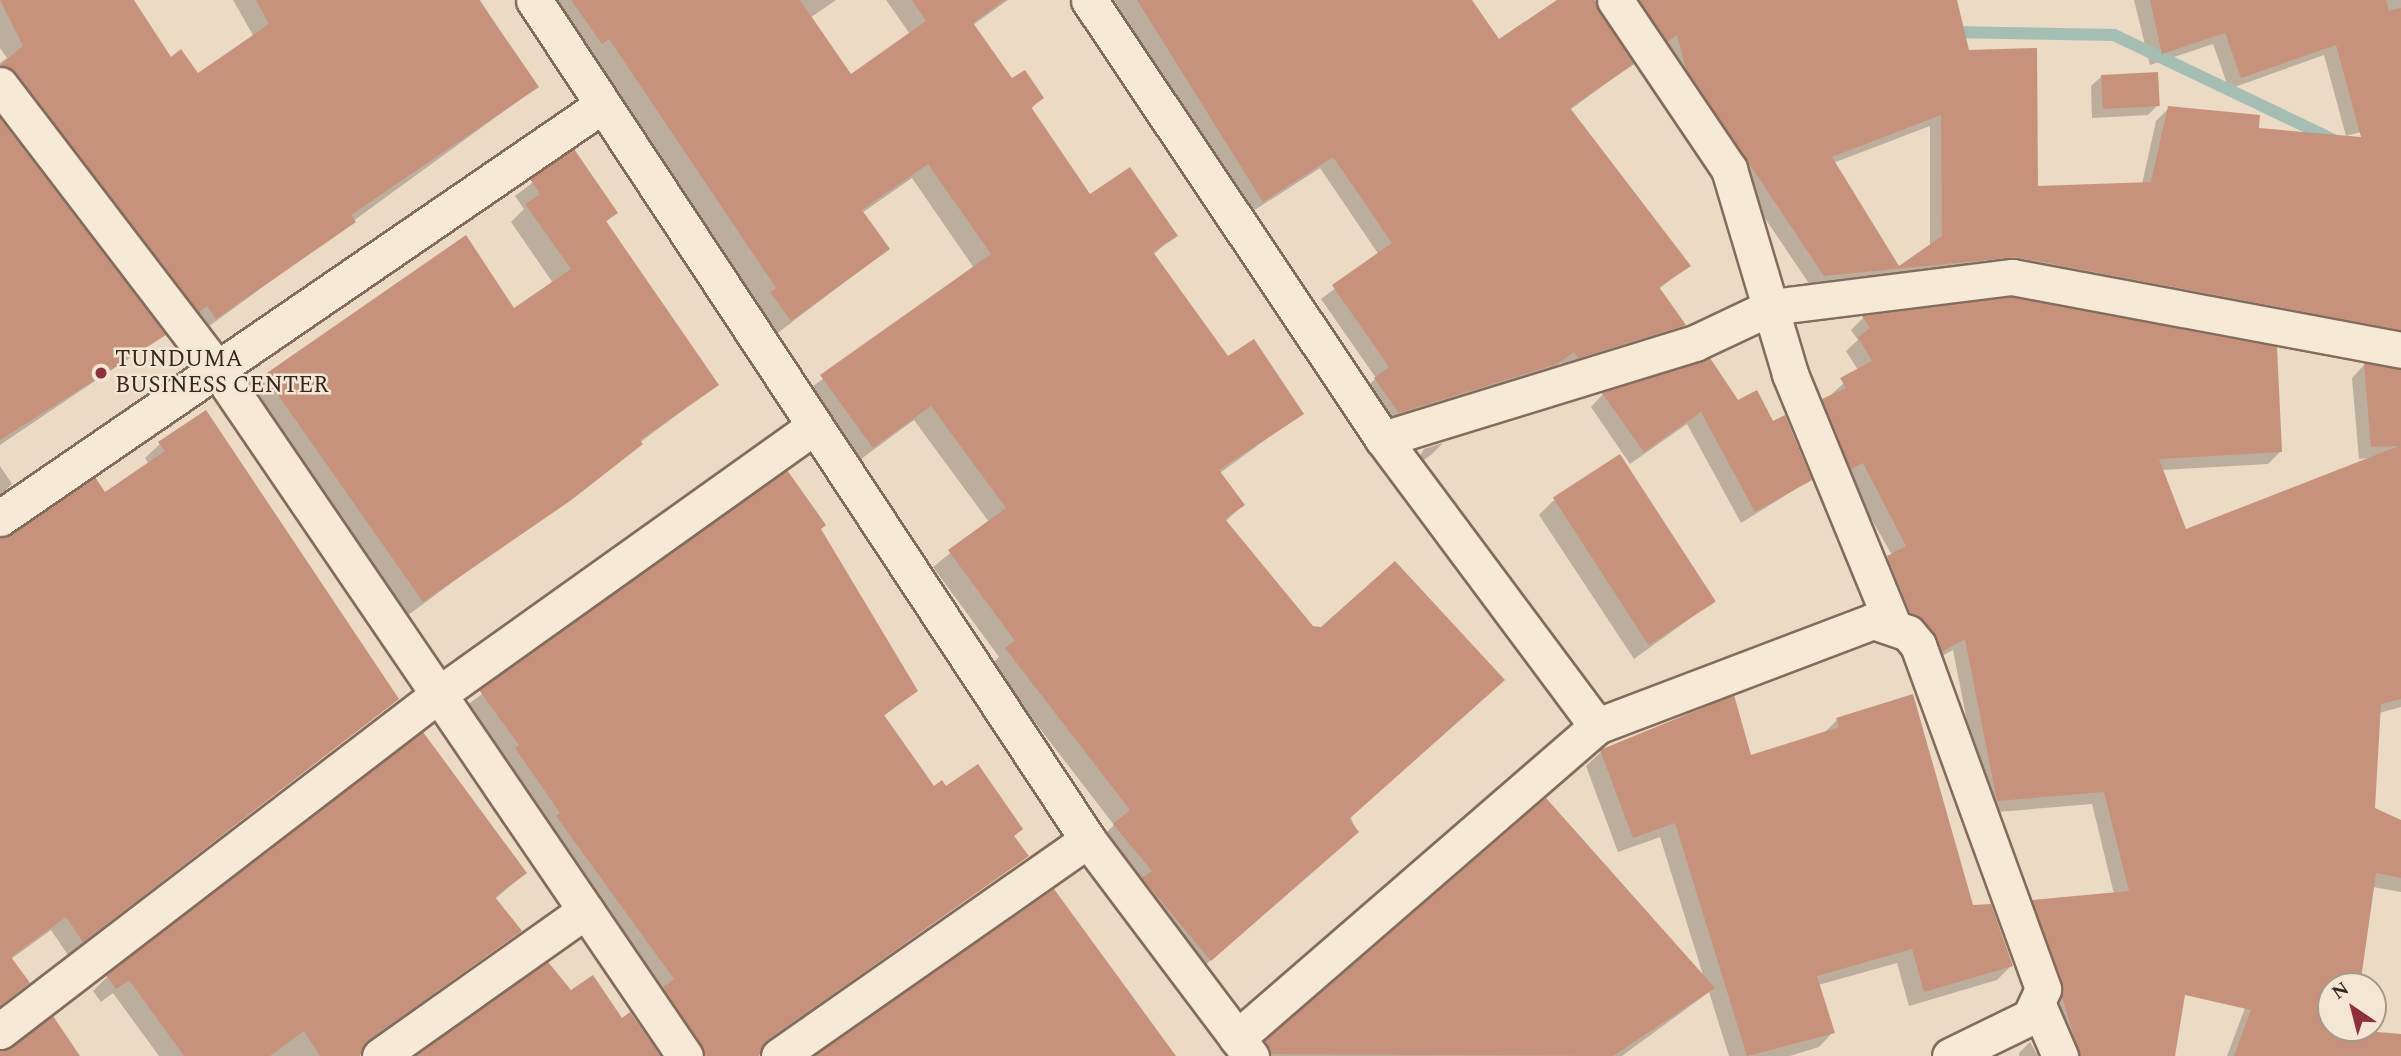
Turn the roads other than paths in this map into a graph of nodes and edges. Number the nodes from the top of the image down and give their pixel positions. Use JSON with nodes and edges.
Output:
{"nodes":[{"id":1,"x":534,"y":0,"type":"edge"},
{"id":2,"x":1089,"y":0,"type":"edge"},
{"id":3,"x":1615,"y":0,"type":"edge"},
{"id":4,"x":0,"y":85,"type":"edge"},
{"id":5,"x":601,"y":106,"type":"junction"},
{"id":6,"x":1772,"y":307,"type":"junction"},
{"id":7,"x":2401,"y":350,"type":"edge"},
{"id":8,"x":217,"y":369,"type":"junction"},
{"id":9,"x":813,"y":426,"type":"junction"},
{"id":10,"x":1383,"y":439,"type":"junction"},
{"id":11,"x":0,"y":518,"type":"edge"},
{"id":12,"x":1893,"y":625,"type":"junction"},
{"id":13,"x":439,"y":694,"type":"junction"},
{"id":14,"x":1597,"y":726,"type":"junction"},
{"id":15,"x":1088,"y":839,"type":"junction"},
{"id":16,"x":586,"y":911,"type":"junction"},
{"id":17,"x":2038,"y":1004,"type":"junction"},
{"id":18,"x":0,"y":1031,"type":"edge"},
{"id":19,"x":1244,"y":1047,"type":"edge"},
{"id":20,"x":380,"y":1056,"type":"edge"},
{"id":21,"x":685,"y":1056,"type":"edge"},
{"id":22,"x":779,"y":1056,"type":"edge"},
{"id":23,"x":1950,"y":1056,"type":"edge"},
{"id":24,"x":2060,"y":1056,"type":"edge"}],
"edges":[{"from":1,"to":5,"type":"street"},
{"from":2,"to":10,"type":"street"},
{"from":3,"to":6,"type":"street"},
{"from":4,"to":8,"type":"street"},
{"from":5,"to":8,"type":"street"},
{"from":5,"to":9,"type":"street"},
{"from":6,"to":7,"type":"street"},
{"from":6,"to":10,"type":"street"},
{"from":6,"to":12,"type":"street"},
{"from":8,"to":11,"type":"street"},
{"from":8,"to":13,"type":"street"},
{"from":9,"to":13,"type":"street"},
{"from":9,"to":15,"type":"street"},
{"from":10,"to":14,"type":"street"},
{"from":12,"to":14,"type":"street"},
{"from":12,"to":17,"type":"street"},
{"from":13,"to":16,"type":"street"},
{"from":13,"to":18,"type":"street"},
{"from":14,"to":19,"type":"street"},
{"from":15,"to":19,"type":"street"},
{"from":15,"to":22,"type":"street"},
{"from":16,"to":20,"type":"street"},
{"from":16,"to":21,"type":"street"},
{"from":17,"to":23,"type":"street"},
{"from":17,"to":24,"type":"street"}]}
